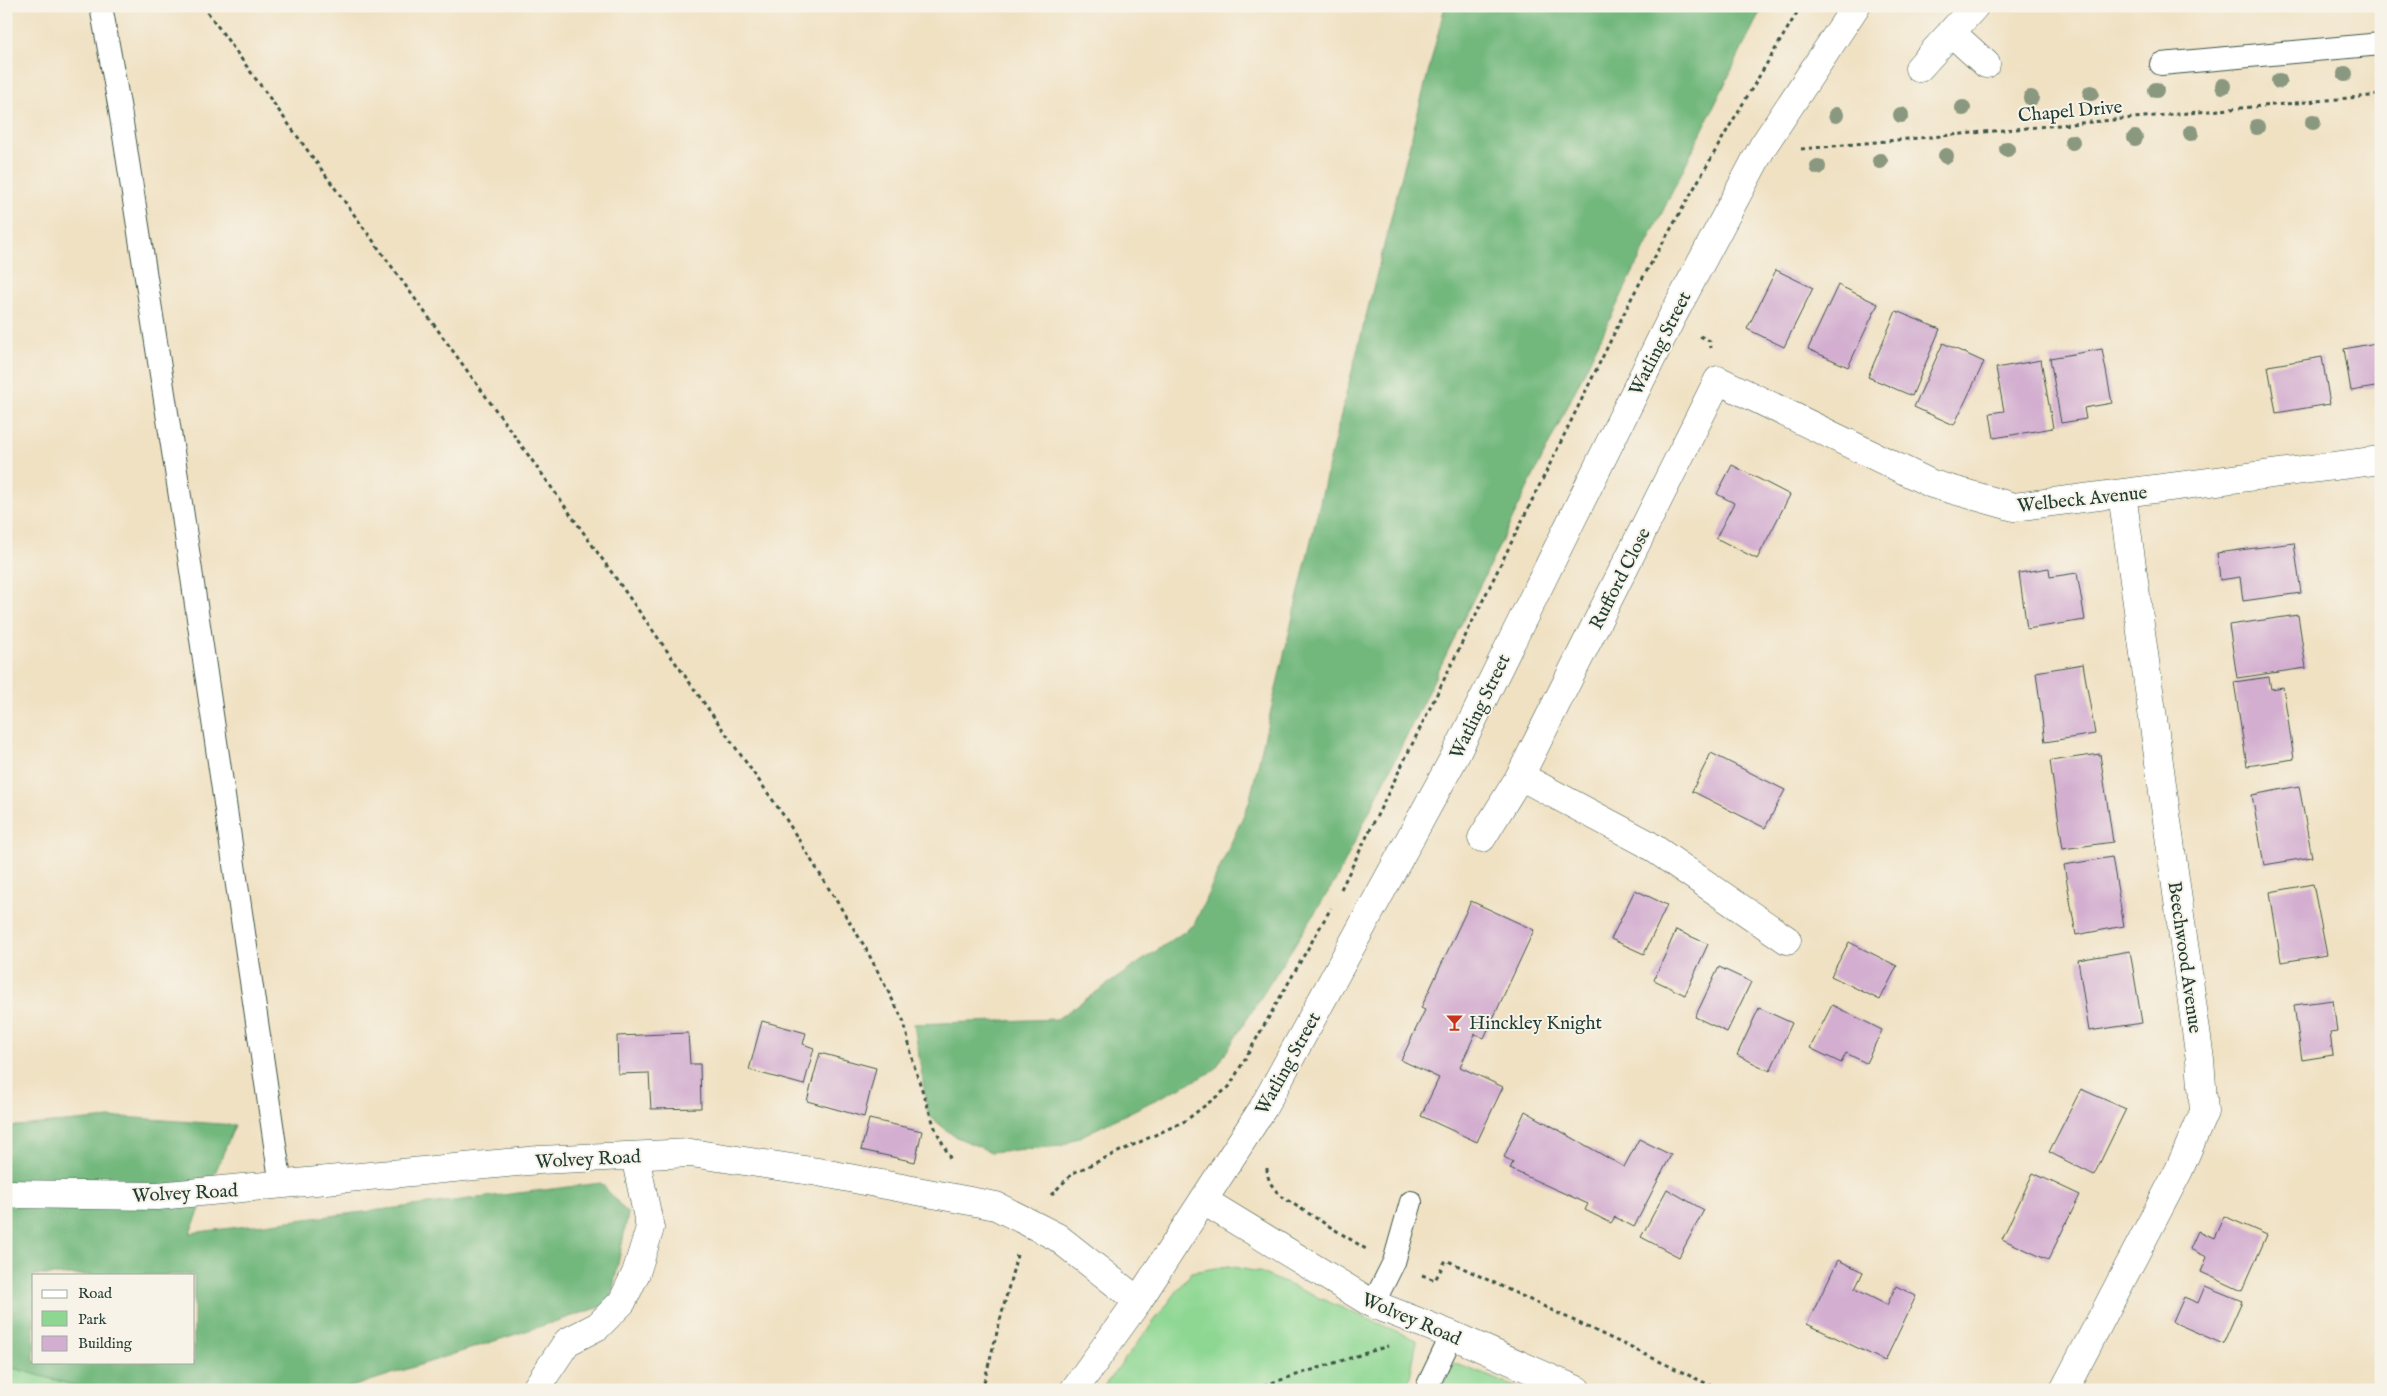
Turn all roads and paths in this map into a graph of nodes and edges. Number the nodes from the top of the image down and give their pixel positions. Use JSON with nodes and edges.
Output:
{"nodes":[{"id":1,"x":101,"y":6,"type":"edge"},
{"id":2,"x":203,"y":6,"type":"edge"},
{"id":3,"x":1801,"y":6,"type":"edge"},
{"id":4,"x":1856,"y":6,"type":"edge"},
{"id":5,"x":1975,"y":6,"type":"edge"},
{"id":6,"x":1952,"y":32,"type":"junction"},
{"id":7,"x":2381,"y":44,"type":"edge"},
{"id":8,"x":1986,"y":64,"type":"dead end"},
{"id":9,"x":2161,"y":64,"type":"dead end"},
{"id":10,"x":1919,"y":68,"type":"dead end"},
{"id":11,"x":2381,"y":96,"type":"edge"},
{"id":12,"x":1763,"y":146,"type":"junction"},
{"id":13,"x":1718,"y":380,"type":"joint"},
{"id":14,"x":2381,"y":460,"type":"edge"},
{"id":15,"x":2122,"y":494,"type":"junction"},
{"id":16,"x":1520,"y":776,"type":"junction"},
{"id":17,"x":1482,"y":838,"type":"dead end"},
{"id":18,"x":1340,"y":891,"type":"dead end"},
{"id":19,"x":1336,"y":899,"type":"dead end"},
{"id":20,"x":1787,"y":940,"type":"dead end"},
{"id":21,"x":1263,"y":1108,"type":"junction"},
{"id":22,"x":635,"y":1156,"type":"junction"},
{"id":23,"x":1266,"y":1167,"type":"dead end"},
{"id":24,"x":281,"y":1186,"type":"junction"},
{"id":25,"x":6,"y":1194,"type":"edge"},
{"id":26,"x":971,"y":1201,"type":"junction"},
{"id":27,"x":1204,"y":1201,"type":"junction"},
{"id":28,"x":1411,"y":1202,"type":"dead end"},
{"id":29,"x":1394,"y":1262,"type":"junction"},
{"id":30,"x":1138,"y":1301,"type":"junction"},
{"id":31,"x":1373,"y":1304,"type":"junction"},
{"id":32,"x":1452,"y":1336,"type":"junction"},
{"id":33,"x":1393,"y":1345,"type":"dead end"},
{"id":34,"x":1428,"y":1385,"type":"dead end"},
{"id":35,"x":535,"y":1390,"type":"edge"},
{"id":36,"x":1074,"y":1390,"type":"edge"},
{"id":37,"x":1249,"y":1390,"type":"edge"},
{"id":38,"x":1577,"y":1390,"type":"edge"},
{"id":39,"x":1720,"y":1390,"type":"edge"},
{"id":40,"x":2064,"y":1390,"type":"edge"}],
"edges":[{"from":1,"to":24,"type":"lane"},
{"from":2,"to":26,"type":"path"},
{"from":3,"to":18,"type":"path"},
{"from":4,"to":12,"type":"main road","name":"Watling Street"},
{"from":5,"to":6,"type":"main road"},
{"from":6,"to":8,"type":"main road"},
{"from":6,"to":10,"type":"main road"},
{"from":7,"to":9,"type":"lane"},
{"from":11,"to":12,"type":"path","name":"Chapel Drive"},
{"from":12,"to":21,"type":"main road","name":"Watling Street"},
{"from":13,"to":15,"type":"main road","name":"Welbeck Avenue"},
{"from":13,"to":16,"type":"main road","name":"Rufford Close"},
{"from":14,"to":15,"type":"main road","name":"Welbeck Avenue"},
{"from":15,"to":40,"type":"main road","name":"Beechwood Avenue"},
{"from":16,"to":17,"type":"main road","name":"Rufford Close"},
{"from":16,"to":20,"type":"main road"},
{"from":19,"to":21,"type":"path"},
{"from":21,"to":27,"type":"main road","name":"Watling Street"},
{"from":22,"to":24,"type":"main road","name":"Wolvey Road"},
{"from":22,"to":26,"type":"main road","name":"Wolvey Road"},
{"from":22,"to":35,"type":"main road"},
{"from":23,"to":29,"type":"path"},
{"from":24,"to":25,"type":"main road","name":"Wolvey Road"},
{"from":26,"to":30,"type":"main road","name":"Wolvey Road"},
{"from":27,"to":30,"type":"main road","name":"Watling Street"},
{"from":27,"to":31,"type":"main road","name":"Wolvey Road"},
{"from":28,"to":29,"type":"lane"},
{"from":29,"to":31,"type":"lane"},
{"from":29,"to":39,"type":"path"},
{"from":30,"to":36,"type":"main road","name":"Watling Street"},
{"from":31,"to":32,"type":"main road","name":"Wolvey Road"},
{"from":32,"to":34,"type":"lane"},
{"from":32,"to":38,"type":"main road","name":"Wolvey Road"},
{"from":33,"to":37,"type":"path"}]}
